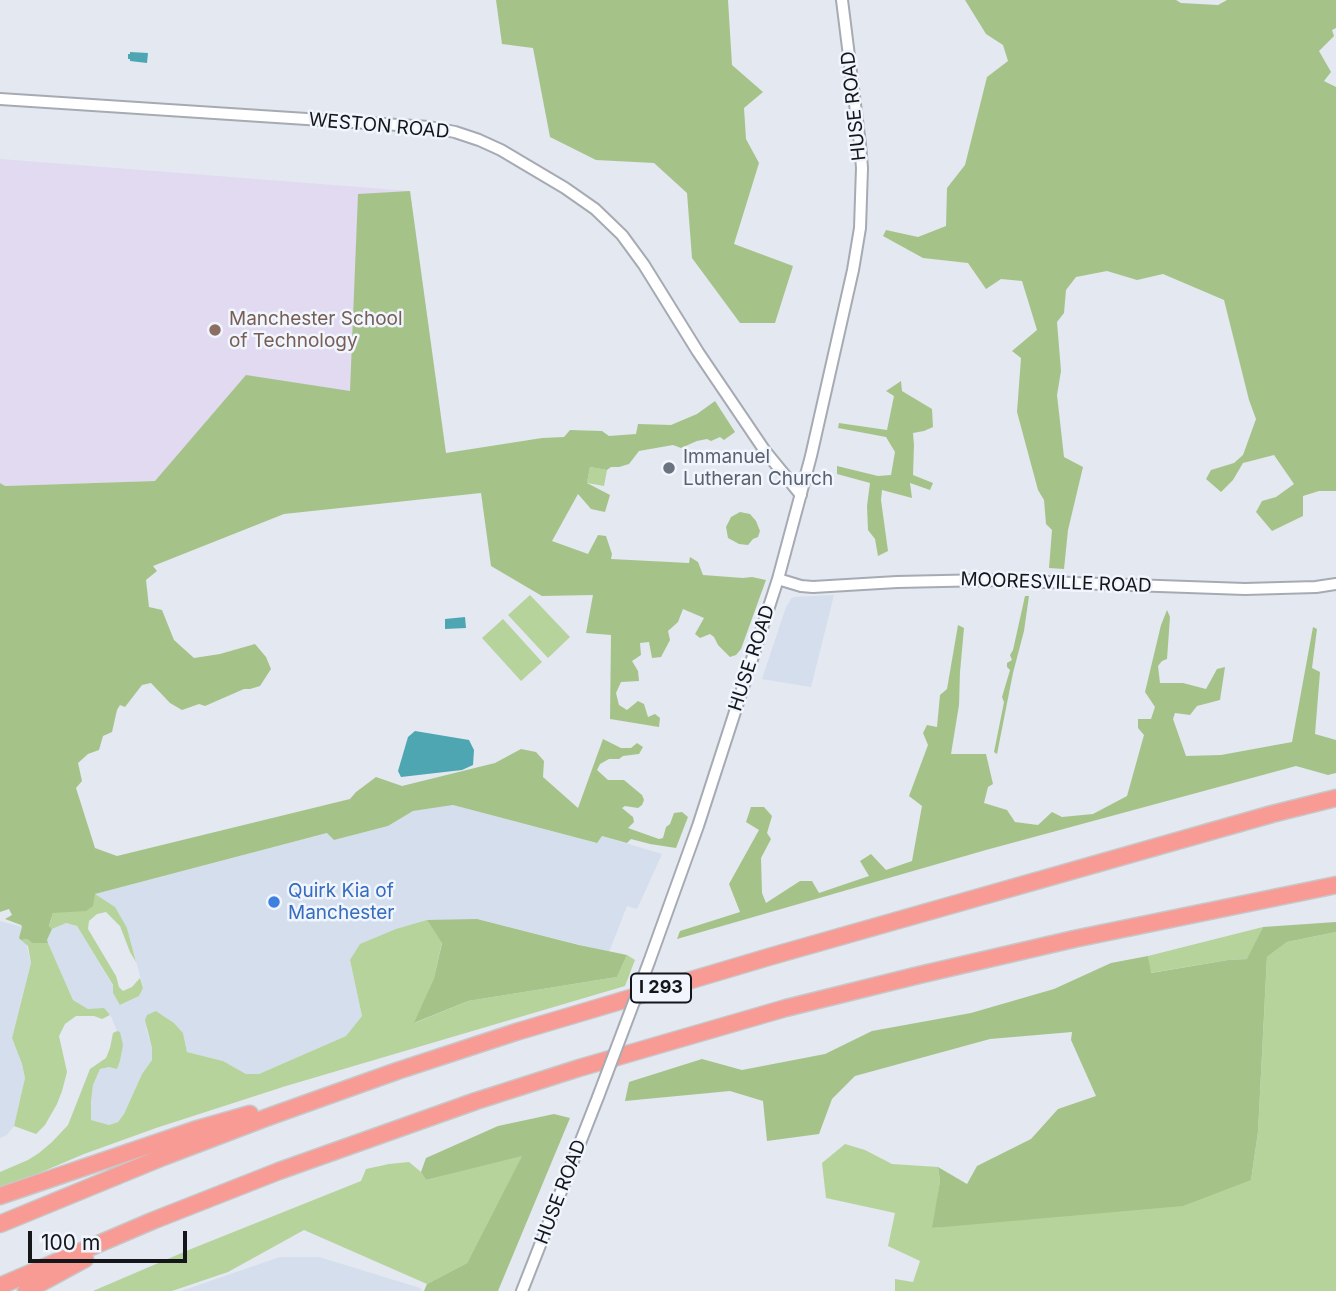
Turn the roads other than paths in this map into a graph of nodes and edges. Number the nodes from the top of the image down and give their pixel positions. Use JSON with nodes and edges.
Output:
{"nodes":[{"id":1,"x":842,"y":0,"type":"edge"},
{"id":2,"x":0,"y":99,"type":"edge"},
{"id":3,"x":801,"y":495,"type":"junction"},
{"id":4,"x":778,"y":579,"type":"junction"},
{"id":5,"x":1336,"y":584,"type":"edge"},
{"id":6,"x":1336,"y":798,"type":"edge"},
{"id":7,"x":1336,"y":885,"type":"edge"},
{"id":8,"x":397,"y":1070,"type":"junction"},
{"id":9,"x":0,"y":1196,"type":"edge"},
{"id":10,"x":152,"y":1221,"type":"junction"},
{"id":11,"x":0,"y":1224,"type":"edge"},
{"id":12,"x":0,"y":1286,"type":"edge"},
{"id":13,"x":26,"y":1291,"type":"edge"},
{"id":14,"x":522,"y":1291,"type":"edge"}],
"edges":[{"from":1,"to":3,"type":"street","name":"HUSE ROAD"},
{"from":2,"to":3,"type":"street","name":"WESTON ROAD"},
{"from":3,"to":4,"type":"street","name":"HUSE ROAD"},
{"from":4,"to":5,"type":"street","name":"MOORESVILLE ROAD"},
{"from":4,"to":14,"type":"street","name":"HUSE ROAD","bridge":true},
{"from":6,"to":8,"type":"highway","number":"I 293"},
{"from":7,"to":10,"type":"highway"},
{"from":8,"to":9,"type":"highway"},
{"from":8,"to":11,"type":"highway","number":"I 293"},
{"from":10,"to":12,"type":"highway"},
{"from":10,"to":13,"type":"highway"}]}
